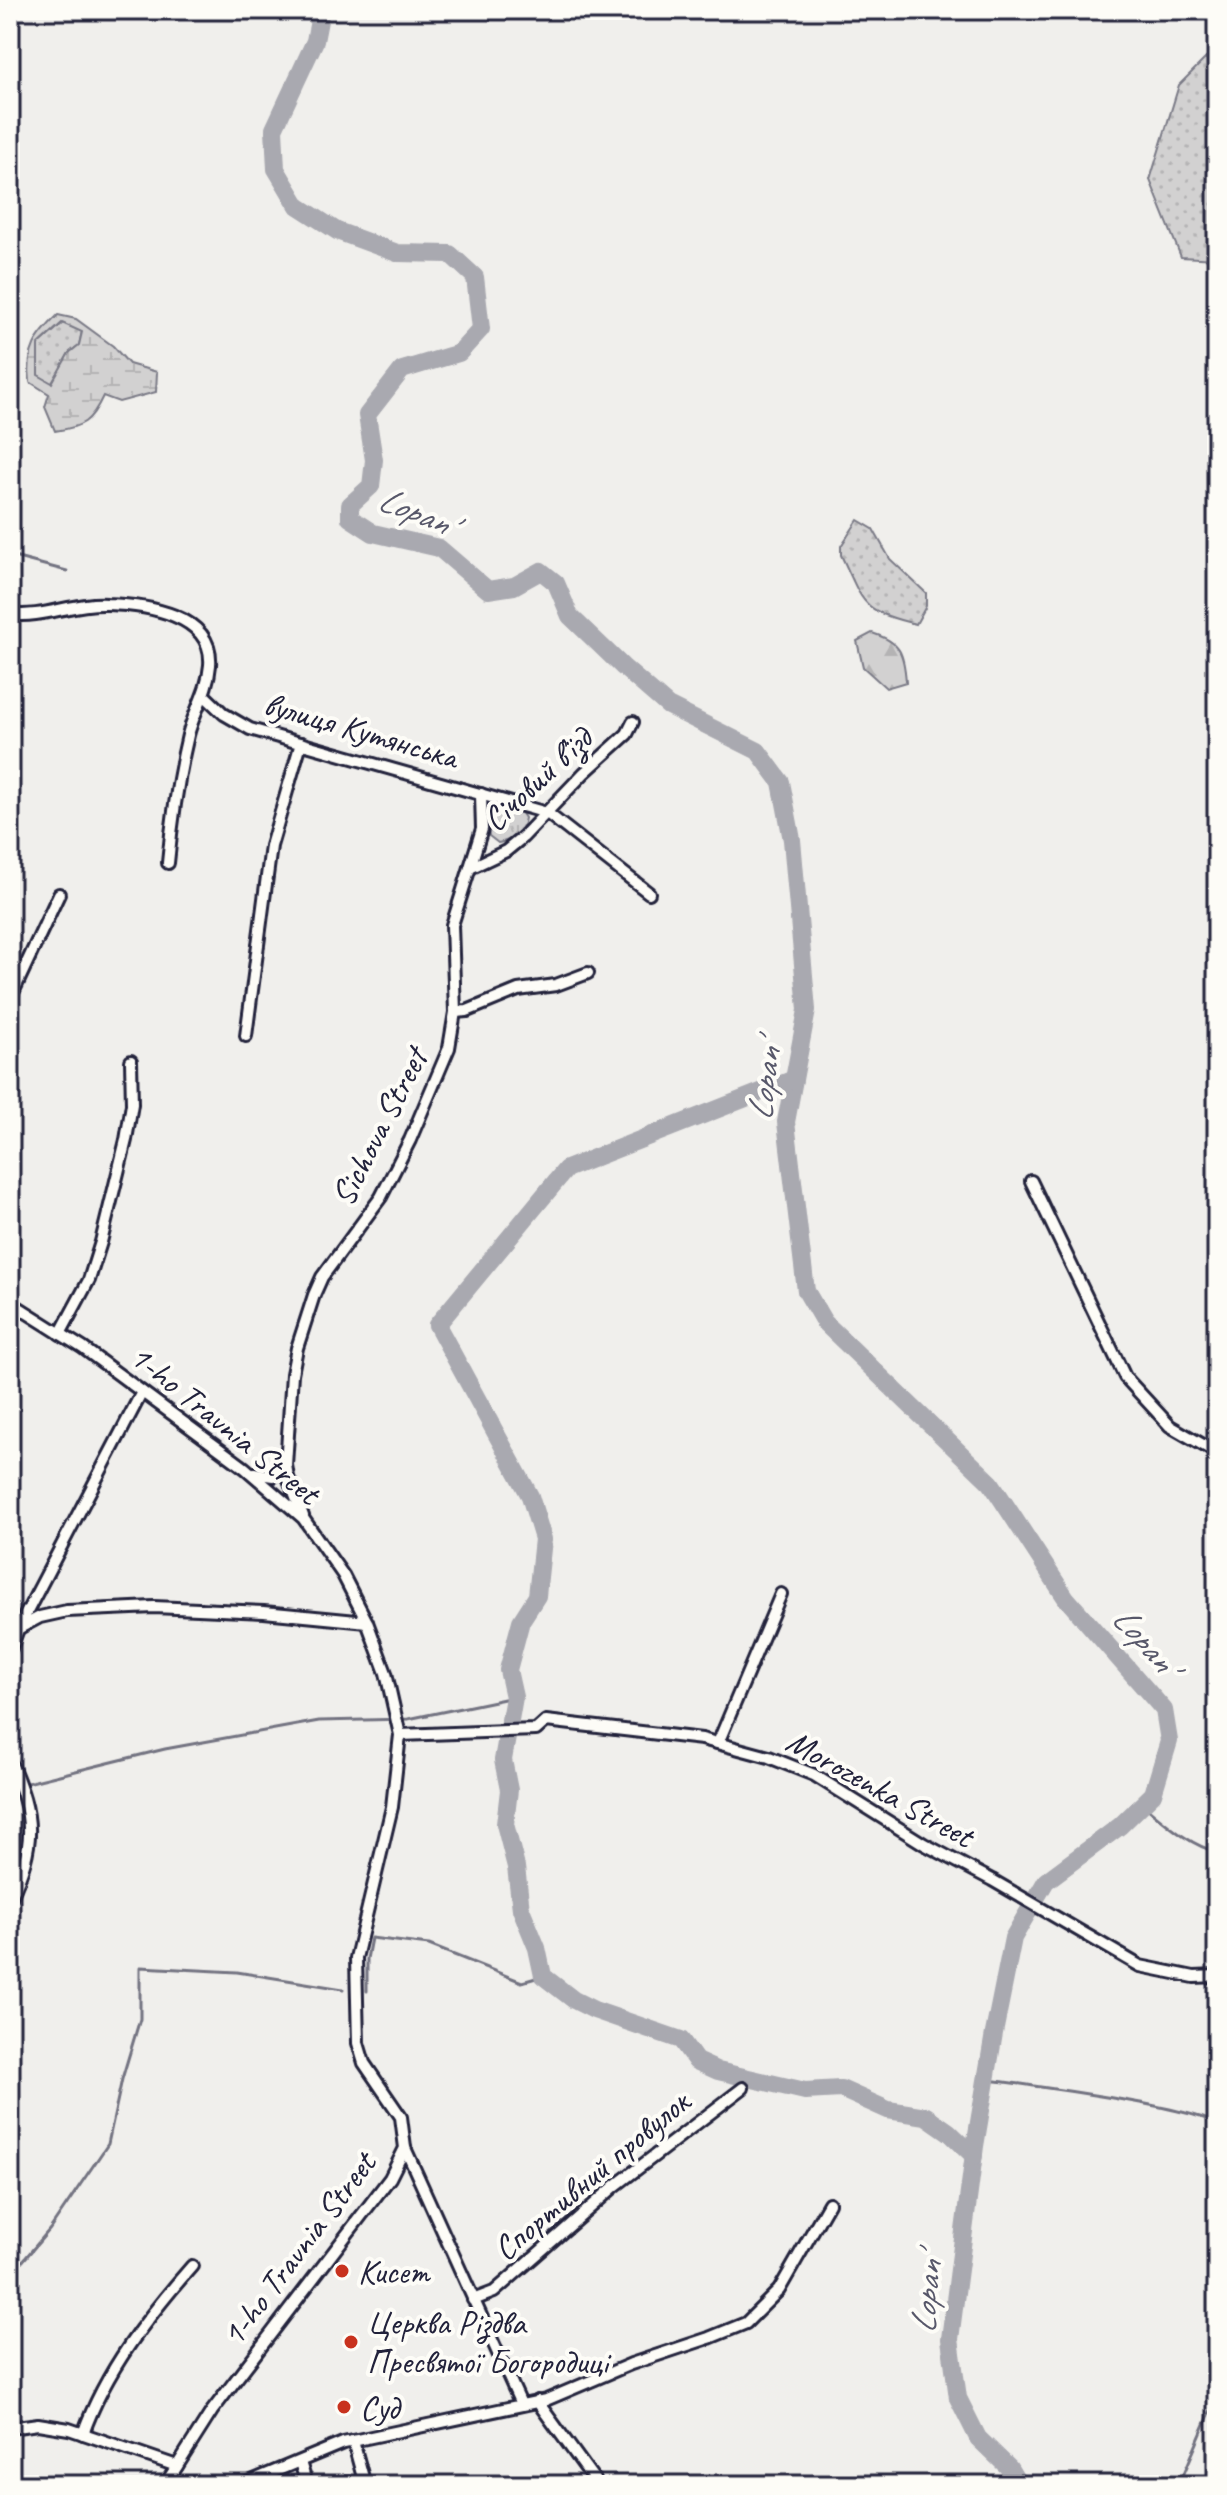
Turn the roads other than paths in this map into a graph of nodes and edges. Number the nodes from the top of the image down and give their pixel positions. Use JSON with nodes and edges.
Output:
{"nodes":[{"id":1,"x":10,"y":614,"type":"edge"},
{"id":2,"x":204,"y":695,"type":"junction"},
{"id":3,"x":633,"y":722,"type":"dead end"},
{"id":4,"x":301,"y":743,"type":"junction"},
{"id":5,"x":481,"y":794,"type":"junction"},
{"id":6,"x":547,"y":813,"type":"junction"},
{"id":7,"x":168,"y":863,"type":"dead end"},
{"id":8,"x":470,"y":868,"type":"junction"},
{"id":9,"x":649,"y":893,"type":"dead end"},
{"id":10,"x":59,"y":894,"type":"dead end"},
{"id":11,"x":588,"y":973,"type":"dead end"},
{"id":12,"x":10,"y":999,"type":"edge"},
{"id":13,"x":455,"y":1012,"type":"junction"},
{"id":14,"x":246,"y":1036,"type":"dead end"},
{"id":15,"x":131,"y":1061,"type":"dead end"},
{"id":16,"x":1031,"y":1181,"type":"dead end"},
{"id":17,"x":10,"y":1302,"type":"edge"},
{"id":18,"x":60,"y":1334,"type":"junction"},
{"id":19,"x":142,"y":1392,"type":"junction"},
{"id":20,"x":1217,"y":1453,"type":"edge"},
{"id":21,"x":286,"y":1465,"type":"junction"},
{"id":22,"x":251,"y":1472,"type":"junction"},
{"id":23,"x":303,"y":1518,"type":"junction"},
{"id":24,"x":781,"y":1594,"type":"dead end"},
{"id":25,"x":367,"y":1622,"type":"junction"},
{"id":26,"x":14,"y":1631,"type":"edge"},
{"id":27,"x":10,"y":1651,"type":"edge"},
{"id":28,"x":400,"y":1735,"type":"junction"},
{"id":29,"x":718,"y":1743,"type":"junction"},
{"id":30,"x":10,"y":1761,"type":"edge"},
{"id":31,"x":10,"y":1900,"type":"edge"},
{"id":32,"x":1217,"y":1976,"type":"edge"},
{"id":33,"x":743,"y":2088,"type":"dead end"},
{"id":34,"x":405,"y":2148,"type":"junction"},
{"id":35,"x":829,"y":2203,"type":"dead end"},
{"id":36,"x":192,"y":2266,"type":"dead end"},
{"id":37,"x":473,"y":2300,"type":"junction"},
{"id":38,"x":537,"y":2401,"type":"junction"},
{"id":39,"x":521,"y":2404,"type":"junction"},
{"id":40,"x":10,"y":2428,"type":"edge"},
{"id":41,"x":83,"y":2434,"type":"junction"},
{"id":42,"x":353,"y":2441,"type":"junction"},
{"id":43,"x":300,"y":2462,"type":"junction"},
{"id":44,"x":177,"y":2466,"type":"junction"},
{"id":45,"x":165,"y":2485,"type":"edge"},
{"id":46,"x":242,"y":2485,"type":"edge"},
{"id":47,"x":307,"y":2485,"type":"edge"},
{"id":48,"x":365,"y":2485,"type":"edge"},
{"id":49,"x":598,"y":2485,"type":"edge"}],
"edges":[{"from":1,"to":2,"type":"street"},
{"from":2,"to":4,"type":"street","name":"вулиця Кутянська"},
{"from":2,"to":7,"type":"street"},
{"from":3,"to":6,"type":"street","name":"Січовий в’їзд"},
{"from":4,"to":5,"type":"street","name":"вулиця Кутянська"},
{"from":4,"to":14,"type":"street"},
{"from":5,"to":6,"type":"street","name":"вулиця Кутянська"},
{"from":5,"to":8,"type":"street","name":"Sichova Street"},
{"from":6,"to":8,"type":"street","name":"Січовий в’їзд"},
{"from":6,"to":9,"type":"street","name":"вулиця Кутянська"},
{"from":8,"to":13,"type":"street","name":"Sichova Street"},
{"from":10,"to":12,"type":"street"},
{"from":11,"to":13,"type":"street"},
{"from":13,"to":21,"type":"street","name":"Sichova Street"},
{"from":15,"to":18,"type":"street"},
{"from":16,"to":20,"type":"street"},
{"from":17,"to":18,"type":"street","name":"1-ho Travnia Street"},
{"from":18,"to":19,"type":"street","name":"1-ho Travnia Street"},
{"from":19,"to":22,"type":"street","name":"1-ho Travnia Street"},
{"from":19,"to":26,"type":"street"},
{"from":21,"to":22,"type":"street"},
{"from":21,"to":23,"type":"street","name":"Sichova Street"},
{"from":22,"to":23,"type":"street","name":"1-ho Travnia Street"},
{"from":23,"to":25,"type":"street","name":"1-ho Travnia Street"},
{"from":24,"to":29,"type":"street"},
{"from":25,"to":26,"type":"street"},
{"from":25,"to":28,"type":"street","name":"1-ho Travnia Street"},
{"from":26,"to":27,"type":"street"},
{"from":28,"to":29,"type":"street","name":"Morozenka Street"},
{"from":28,"to":34,"type":"street","name":"1-ho Travnia Street"},
{"from":29,"to":32,"type":"street","name":"Morozenka Street"},
{"from":30,"to":31,"type":"street"},
{"from":33,"to":37,"type":"street","name":"Спортивний провулок"},
{"from":34,"to":37,"type":"street"},
{"from":34,"to":44,"type":"street","name":"1-ho Travnia Street"},
{"from":35,"to":38,"type":"street"},
{"from":36,"to":41,"type":"street"},
{"from":37,"to":39,"type":"street"},
{"from":38,"to":39,"type":"street"},
{"from":38,"to":49,"type":"street"},
{"from":39,"to":42,"type":"street"},
{"from":40,"to":41,"type":"street"},
{"from":41,"to":44,"type":"street"},
{"from":42,"to":43,"type":"street"},
{"from":42,"to":48,"type":"street"},
{"from":43,"to":46,"type":"street"},
{"from":43,"to":47,"type":"street"},
{"from":44,"to":45,"type":"street","name":"1-ho Travnia Street"}]}
